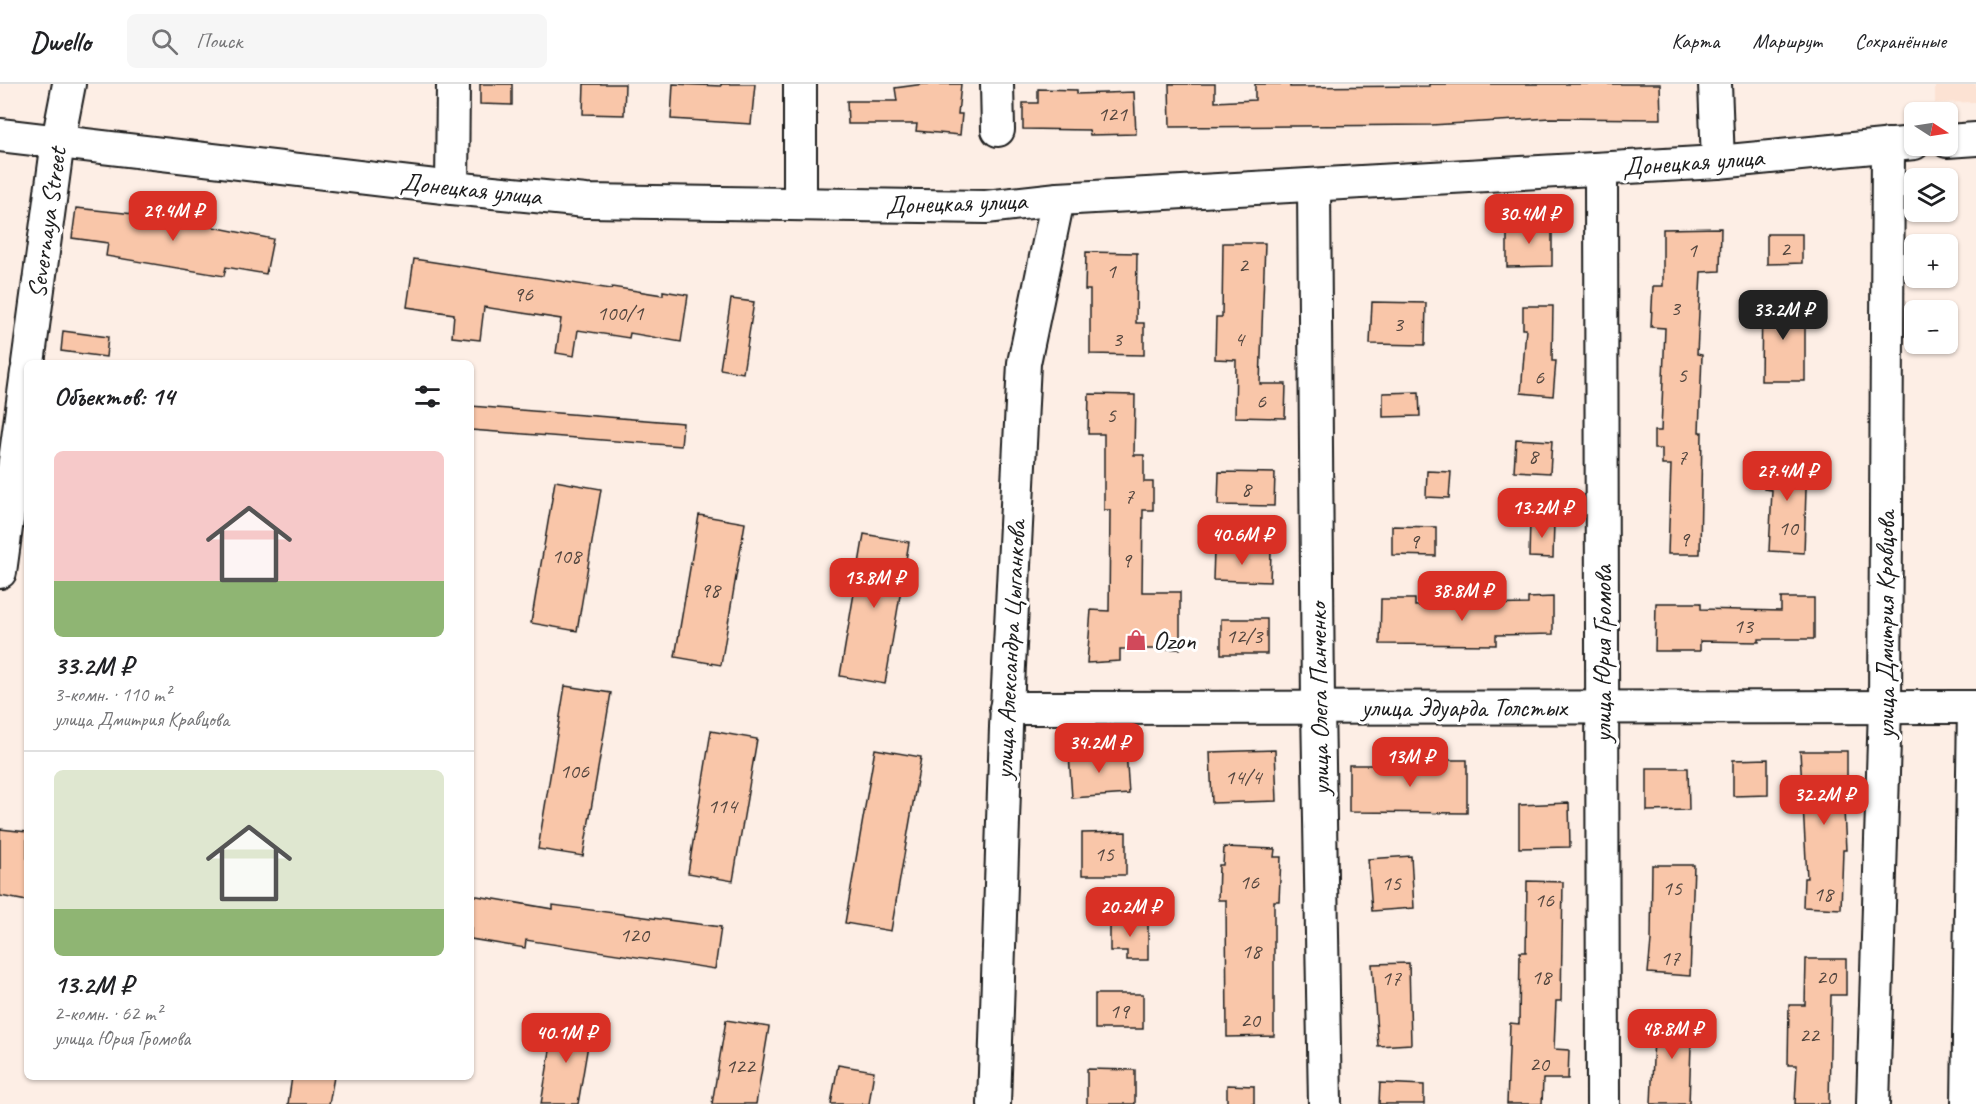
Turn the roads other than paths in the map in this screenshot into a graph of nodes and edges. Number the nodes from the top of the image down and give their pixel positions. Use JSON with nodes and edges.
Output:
{"nodes":[{"id":1,"x":69,"y":84,"type":"edge"},
{"id":2,"x":453,"y":84,"type":"edge"},
{"id":3,"x":800,"y":84,"type":"edge"},
{"id":4,"x":997,"y":84,"type":"edge"},
{"id":5,"x":1715,"y":84,"type":"edge"},
{"id":6,"x":998,"y":130,"type":"dead end"},
{"id":7,"x":0,"y":135,"type":"edge"},
{"id":8,"x":1976,"y":139,"type":"edge"},
{"id":9,"x":1958,"y":140,"type":"edge"},
{"id":10,"x":58,"y":141,"type":"junction"},
{"id":11,"x":1901,"y":144,"type":"edge"},
{"id":12,"x":1718,"y":162,"type":"junction"},
{"id":13,"x":1601,"y":169,"type":"junction"},
{"id":14,"x":1314,"y":186,"type":"junction"},
{"id":15,"x":452,"y":188,"type":"junction"},
{"id":16,"x":1058,"y":199,"type":"junction"},
{"id":17,"x":801,"y":204,"type":"junction"},
{"id":18,"x":28,"y":360,"type":"edge"},
{"id":19,"x":24,"y":394,"type":"edge"},
{"id":20,"x":0,"y":572,"type":"edge"},
{"id":21,"x":1318,"y":707,"type":"junction"},
{"id":22,"x":1602,"y":707,"type":"junction"},
{"id":23,"x":1885,"y":707,"type":"junction"},
{"id":24,"x":1006,"y":708,"type":"junction"},
{"id":25,"x":1975,"y":708,"type":"edge"},
{"id":26,"x":994,"y":1104,"type":"edge"},
{"id":27,"x":1325,"y":1104,"type":"edge"},
{"id":28,"x":1603,"y":1104,"type":"edge"},
{"id":29,"x":1873,"y":1104,"type":"edge"},
{"id":30,"x":1968,"y":1104,"type":"edge"}],
"edges":[{"from":1,"to":10,"type":"street","name":"Severnaya Street"},
{"from":2,"to":15,"type":"street"},
{"from":3,"to":17,"type":"street"},
{"from":4,"to":6,"type":"street"},
{"from":5,"to":12,"type":"street"},
{"from":7,"to":10,"type":"street","name":"Донецкая улица"},
{"from":8,"to":9,"type":"street"},
{"from":10,"to":15,"type":"street","name":"Донецкая улица"},
{"from":10,"to":18,"type":"street","name":"Severnaya Street"},
{"from":11,"to":12,"type":"street","name":"Донецкая улица"},
{"from":11,"to":23,"type":"street","name":"улица Дмитрия Кравцова"},
{"from":12,"to":13,"type":"street","name":"Донецкая улица"},
{"from":13,"to":14,"type":"street","name":"Донецкая улица"},
{"from":13,"to":22,"type":"street","name":"улица Юрия Громова"},
{"from":14,"to":16,"type":"street","name":"Донецкая улица"},
{"from":14,"to":21,"type":"street","name":"улица Олега Панченко"},
{"from":15,"to":17,"type":"street","name":"Донецкая улица"},
{"from":16,"to":17,"type":"street","name":"Донецкая улица"},
{"from":16,"to":24,"type":"street","name":"улица Александра Цыганкова"},
{"from":19,"to":20,"type":"street"},
{"from":21,"to":22,"type":"street","name":"улица Эдуарда Толстых"},
{"from":21,"to":24,"type":"street","name":"улица Эдуарда Толстых"},
{"from":21,"to":27,"type":"street","name":"улица Олега Панченко"},
{"from":22,"to":23,"type":"street","name":"улица Эдуарда Толстых"},
{"from":22,"to":28,"type":"street","name":"улица Юрия Громова"},
{"from":23,"to":25,"type":"street","name":"улица Эдуарда Толстых"},
{"from":23,"to":29,"type":"street","name":"улица Дмитрия Кравцова"},
{"from":24,"to":26,"type":"street","name":"улица Александра Цыганкова"},
{"from":25,"to":30,"type":"street"}]}
